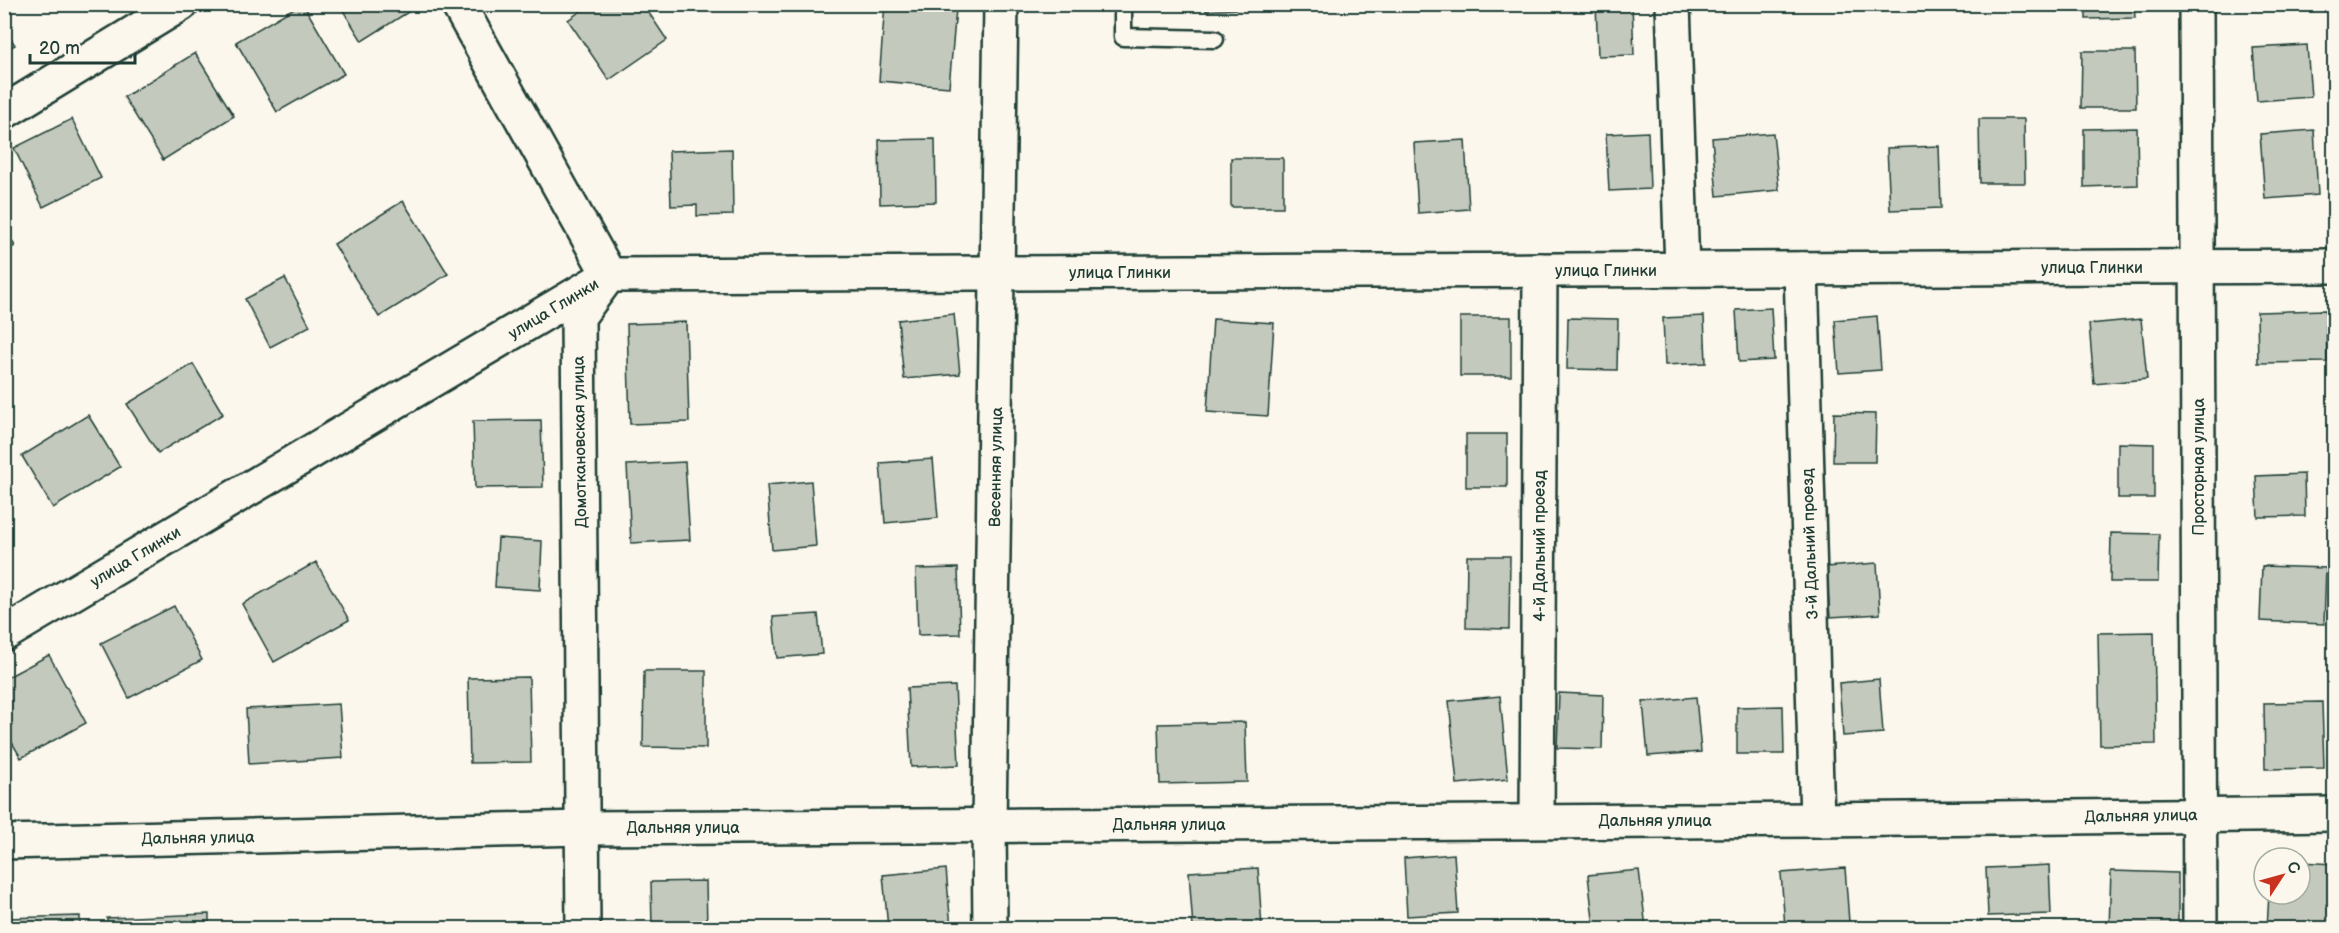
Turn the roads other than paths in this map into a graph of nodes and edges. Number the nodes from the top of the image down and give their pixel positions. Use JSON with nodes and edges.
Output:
{"nodes":[{"id":1,"x":181,"y":4,"type":"edge"},
{"id":2,"x":459,"y":4,"type":"edge"},
{"id":3,"x":1001,"y":4,"type":"edge"},
{"id":4,"x":1123,"y":4,"type":"edge"},
{"id":5,"x":1673,"y":4,"type":"edge"},
{"id":6,"x":2196,"y":4,"type":"edge"},
{"id":7,"x":1215,"y":39,"type":"dead end"},
{"id":8,"x":4,"y":112,"type":"edge"},
{"id":9,"x":2334,"y":266,"type":"edge"},
{"id":10,"x":2197,"y":267,"type":"junction"},
{"id":11,"x":1682,"y":269,"type":"junction"},
{"id":12,"x":1801,"y":269,"type":"junction"},
{"id":13,"x":1540,"y":270,"type":"junction"},
{"id":14,"x":998,"y":273,"type":"junction"},
{"id":15,"x":609,"y":275,"type":"junction"},
{"id":16,"x":4,"y":634,"type":"edge"},
{"id":17,"x":2200,"y":814,"type":"junction"},
{"id":18,"x":2334,"y":814,"type":"edge"},
{"id":19,"x":1817,"y":820,"type":"junction"},
{"id":20,"x":1537,"y":821,"type":"junction"},
{"id":21,"x":989,"y":825,"type":"junction"},
{"id":22,"x":583,"y":828,"type":"junction"},
{"id":23,"x":4,"y":842,"type":"edge"},
{"id":24,"x":584,"y":928,"type":"edge"},
{"id":25,"x":990,"y":928,"type":"edge"},
{"id":26,"x":2200,"y":928,"type":"edge"}],
"edges":[{"from":1,"to":8,"type":"street"},
{"from":2,"to":15,"type":"street"},
{"from":3,"to":14,"type":"street","name":"Весенняя улица"},
{"from":4,"to":7,"type":"lane"},
{"from":5,"to":11,"type":"street"},
{"from":6,"to":10,"type":"street","name":"Просторная улица"},
{"from":9,"to":10,"type":"street","name":"улица Глинки"},
{"from":10,"to":12,"type":"street","name":"улица Глинки"},
{"from":10,"to":17,"type":"street","name":"Просторная улица"},
{"from":11,"to":12,"type":"street","name":"улица Глинки"},
{"from":11,"to":13,"type":"street","name":"улица Глинки"},
{"from":12,"to":19,"type":"street","name":"3-й Дальний проезд"},
{"from":13,"to":14,"type":"street","name":"улица Глинки"},
{"from":13,"to":20,"type":"street","name":"4-й Дальний проезд"},
{"from":14,"to":15,"type":"street","name":"улица Глинки"},
{"from":14,"to":21,"type":"street","name":"Весенняя улица"},
{"from":15,"to":16,"type":"street","name":"улица Глинки"},
{"from":15,"to":22,"type":"street","name":"Домоткановская улица"},
{"from":17,"to":18,"type":"street","name":"Дальняя улица"},
{"from":17,"to":19,"type":"street","name":"Дальняя улица"},
{"from":17,"to":26,"type":"street","name":"Просторная улица"},
{"from":19,"to":20,"type":"street","name":"Дальняя улица"},
{"from":20,"to":21,"type":"street","name":"Дальняя улица"},
{"from":21,"to":22,"type":"street","name":"Дальняя улица"},
{"from":21,"to":25,"type":"street","name":"Весенняя улица"},
{"from":22,"to":23,"type":"street","name":"Дальняя улица"},
{"from":22,"to":24,"type":"street","name":"Домоткановская улица"}]}
